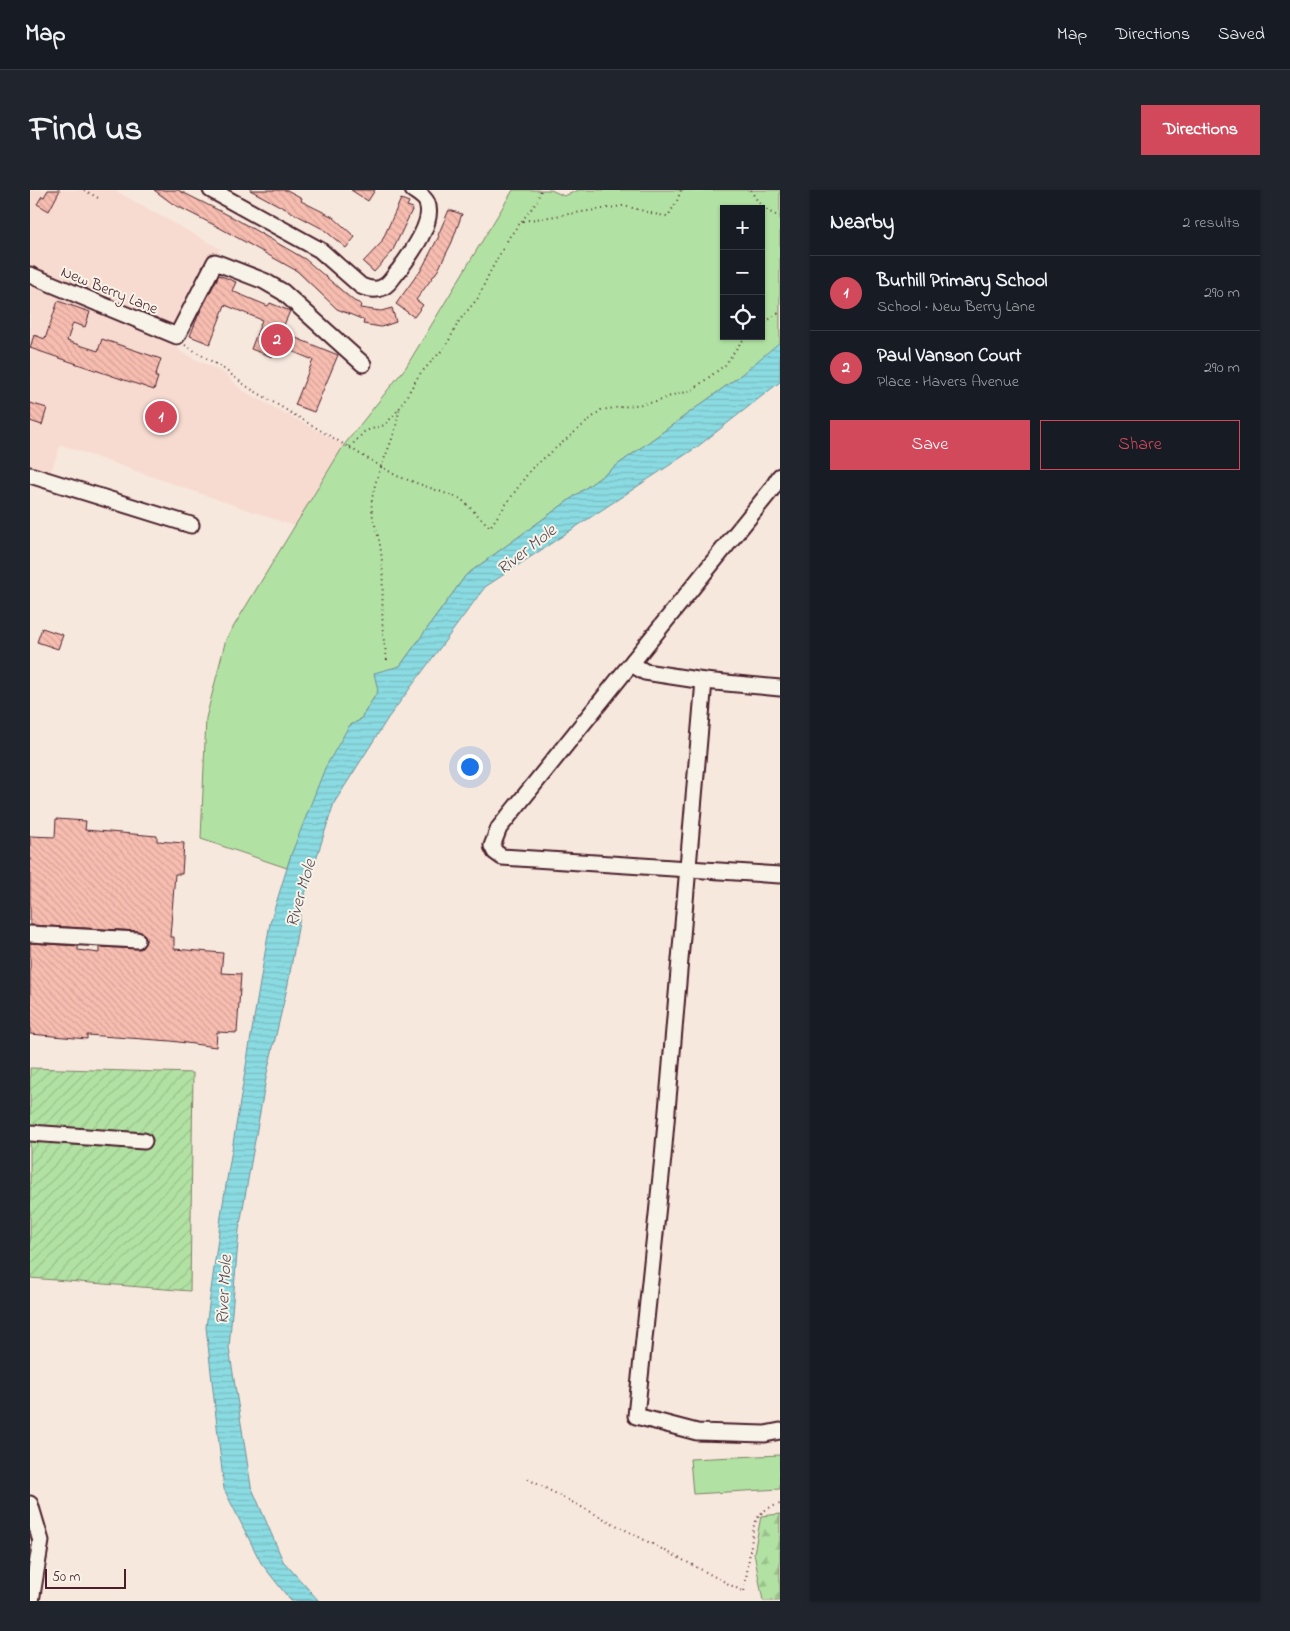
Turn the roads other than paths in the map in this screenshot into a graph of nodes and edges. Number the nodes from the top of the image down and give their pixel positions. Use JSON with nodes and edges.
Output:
{"nodes":[{"id":1,"x":211,"y":190,"type":"edge"},
{"id":2,"x":412,"y":190,"type":"edge"},
{"id":3,"x":30,"y":275,"type":"edge"},
{"id":4,"x":363,"y":364,"type":"dead end"},
{"id":5,"x":30,"y":475,"type":"edge"},
{"id":6,"x":780,"y":476,"type":"edge"},
{"id":7,"x":191,"y":525,"type":"dead end"},
{"id":8,"x":634,"y":660,"type":"junction"},
{"id":9,"x":704,"y":681,"type":"junction"},
{"id":10,"x":780,"y":688,"type":"edge"},
{"id":11,"x":687,"y":870,"type":"junction"},
{"id":12,"x":780,"y":875,"type":"edge"},
{"id":13,"x":30,"y":934,"type":"edge"},
{"id":14,"x":137,"y":940,"type":"dead end"},
{"id":15,"x":30,"y":1133,"type":"edge"},
{"id":16,"x":144,"y":1141,"type":"dead end"},
{"id":17,"x":780,"y":1431,"type":"edge"},
{"id":18,"x":30,"y":1504,"type":"edge"},
{"id":19,"x":31,"y":1601,"type":"edge"}],
"edges":[{"from":1,"to":2,"type":"street"},
{"from":3,"to":4,"type":"street","name":"New Berry Lane"},
{"from":5,"to":7,"type":"street"},
{"from":6,"to":8,"type":"street"},
{"from":8,"to":9,"type":"street"},
{"from":8,"to":11,"type":"street"},
{"from":9,"to":10,"type":"street"},
{"from":9,"to":11,"type":"street"},
{"from":11,"to":12,"type":"street"},
{"from":11,"to":17,"type":"street"},
{"from":13,"to":14,"type":"street"},
{"from":15,"to":16,"type":"street"},
{"from":18,"to":19,"type":"street"}]}
